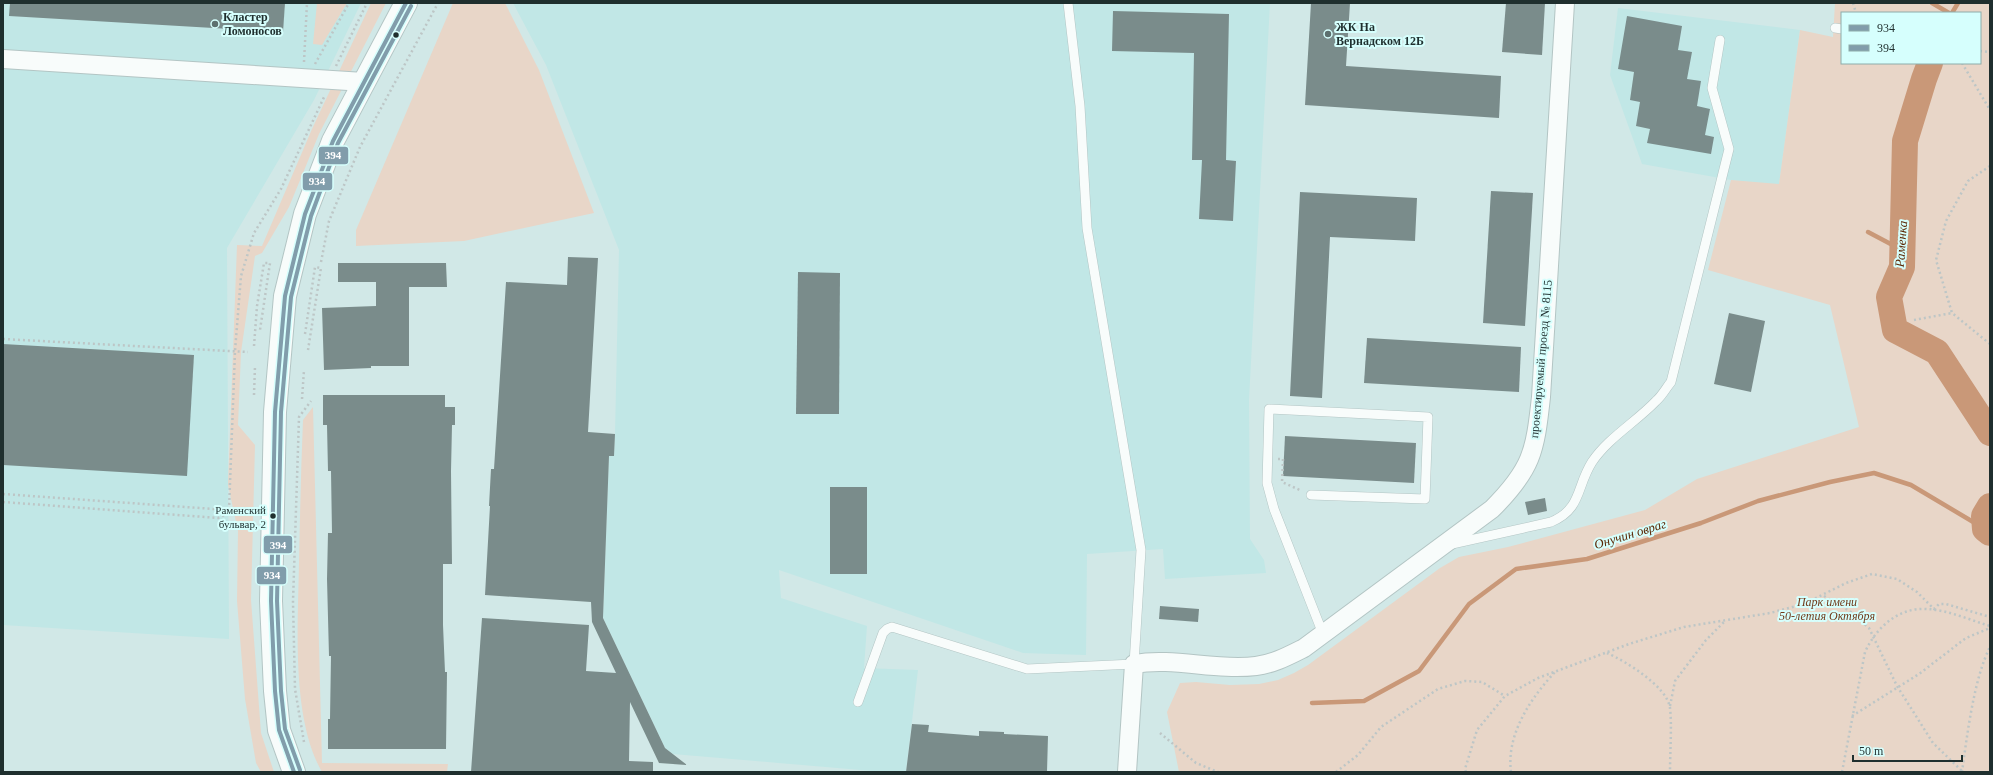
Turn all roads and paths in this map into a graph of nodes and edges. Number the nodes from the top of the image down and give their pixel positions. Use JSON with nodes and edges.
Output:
{"nodes":[{"id":1,"x":307,"y":3,"type":"edge"},
{"id":2,"x":349,"y":3,"type":"edge"},
{"id":3,"x":367,"y":3,"type":"edge"},
{"id":4,"x":406,"y":3,"type":"edge"},
{"id":5,"x":438,"y":3,"type":"edge"},
{"id":6,"x":1068,"y":3,"type":"edge"},
{"id":7,"x":1566,"y":3,"type":"edge"},
{"id":8,"x":1720,"y":40,"type":"dead end"},
{"id":9,"x":3,"y":59,"type":"edge"},
{"id":10,"x":1963,"y":64,"type":"edge"},
{"id":11,"x":304,"y":66,"type":"dead end"},
{"id":12,"x":314,"y":66,"type":"dead end"},
{"id":13,"x":335,"y":68,"type":"dead end"},
{"id":14,"x":364,"y":82,"type":"junction"},
{"id":15,"x":327,"y":91,"type":"dead end"},
{"id":16,"x":1990,"y":110,"type":"edge"},
{"id":17,"x":1990,"y":166,"type":"edge"},
{"id":18,"x":321,"y":262,"type":"dead end"},
{"id":19,"x":1952,"y":313,"type":"junction"},
{"id":20,"x":1914,"y":320,"type":"dead end"},
{"id":21,"x":260,"y":330,"type":"dead end"},
{"id":22,"x":305,"y":334,"type":"dead end"},
{"id":23,"x":3,"y":339,"type":"edge"},
{"id":24,"x":1990,"y":344,"type":"edge"},
{"id":25,"x":254,"y":346,"type":"dead end"},
{"id":26,"x":308,"y":350,"type":"dead end"},
{"id":27,"x":235,"y":351,"type":"junction"},
{"id":28,"x":248,"y":352,"type":"dead end"},
{"id":29,"x":255,"y":366,"type":"dead end"},
{"id":30,"x":304,"y":370,"type":"dead end"},
{"id":31,"x":254,"y":395,"type":"dead end"},
{"id":32,"x":302,"y":399,"type":"dead end"},
{"id":33,"x":311,"y":401,"type":"dead end"},
{"id":34,"x":1281,"y":459,"type":"dead end"},
{"id":35,"x":3,"y":494,"type":"edge"},
{"id":36,"x":1311,"y":495,"type":"joint"},
{"id":37,"x":3,"y":502,"type":"edge"},
{"id":38,"x":229,"y":510,"type":"junction"},
{"id":39,"x":258,"y":512,"type":"dead end"},
{"id":40,"x":1440,"y":547,"type":"junction"},
{"id":41,"x":1824,"y":595,"type":"junction"},
{"id":42,"x":1934,"y":610,"type":"junction"},
{"id":43,"x":1990,"y":617,"type":"edge"},
{"id":44,"x":1725,"y":621,"type":"junction"},
{"id":45,"x":1990,"y":626,"type":"edge"},
{"id":46,"x":1323,"y":634,"type":"junction"},
{"id":47,"x":1872,"y":637,"type":"junction"},
{"id":48,"x":1990,"y":646,"type":"edge"},
{"id":49,"x":1606,"y":652,"type":"junction"},
{"id":50,"x":1134,"y":664,"type":"junction"},
{"id":51,"x":1557,"y":670,"type":"junction"},
{"id":52,"x":1897,"y":686,"type":"junction"},
{"id":53,"x":1505,"y":696,"type":"junction"},
{"id":54,"x":858,"y":702,"type":"dead end"},
{"id":55,"x":1670,"y":706,"type":"junction"},
{"id":56,"x":1852,"y":716,"type":"junction"},
{"id":57,"x":1160,"y":734,"type":"dead end"},
{"id":58,"x":306,"y":748,"type":"dead end"},
{"id":59,"x":294,"y":772,"type":"edge"},
{"id":60,"x":1127,"y":772,"type":"edge"},
{"id":61,"x":1218,"y":772,"type":"edge"},
{"id":62,"x":1336,"y":772,"type":"edge"},
{"id":63,"x":1466,"y":772,"type":"edge"},
{"id":64,"x":1511,"y":772,"type":"edge"},
{"id":65,"x":1670,"y":772,"type":"edge"},
{"id":66,"x":1842,"y":772,"type":"edge"},
{"id":67,"x":1962,"y":772,"type":"edge"}],
"edges":[{"from":1,"to":11,"type":"path"},
{"from":2,"to":12,"type":"path"},
{"from":3,"to":13,"type":"path"},
{"from":4,"to":14,"type":"street"},
{"from":5,"to":18,"type":"path"},
{"from":6,"to":50,"type":"lane"},
{"from":7,"to":40,"type":"street","name":"проектируемый проезд № 8115"},
{"from":8,"to":40,"type":"lane"},
{"from":9,"to":14,"type":"street"},
{"from":10,"to":16,"type":"path"},
{"from":14,"to":59,"type":"street"},
{"from":15,"to":27,"type":"path"},
{"from":17,"to":19,"type":"path"},
{"from":19,"to":20,"type":"path"},
{"from":19,"to":24,"type":"path"},
{"from":21,"to":25,"type":"path"},
{"from":22,"to":26,"type":"path"},
{"from":23,"to":27,"type":"path"},
{"from":27,"to":28,"type":"path"},
{"from":27,"to":38,"type":"path"},
{"from":29,"to":31,"type":"path"},
{"from":30,"to":32,"type":"path"},
{"from":33,"to":58,"type":"path"},
{"from":34,"to":36,"type":"path"},
{"from":35,"to":38,"type":"path"},
{"from":36,"to":46,"type":"lane"},
{"from":37,"to":38,"type":"path"},
{"from":38,"to":39,"type":"path"},
{"from":40,"to":46,"type":"street","name":"проектируемый проезд № 8115"},
{"from":41,"to":42,"type":"path"},
{"from":41,"to":44,"type":"path"},
{"from":41,"to":47,"type":"path"},
{"from":42,"to":43,"type":"path"},
{"from":42,"to":45,"type":"path"},
{"from":42,"to":47,"type":"path"},
{"from":44,"to":49,"type":"path"},
{"from":44,"to":55,"type":"path"},
{"from":45,"to":52,"type":"path"},
{"from":46,"to":50,"type":"street","name":"проектируемый проезд № 8115"},
{"from":47,"to":52,"type":"path"},
{"from":47,"to":56,"type":"path"},
{"from":48,"to":67,"type":"path"},
{"from":49,"to":51,"type":"path"},
{"from":49,"to":55,"type":"path"},
{"from":50,"to":54,"type":"lane"},
{"from":50,"to":60,"type":"street"},
{"from":51,"to":53,"type":"path"},
{"from":51,"to":64,"type":"path"},
{"from":52,"to":56,"type":"path"},
{"from":52,"to":67,"type":"path"},
{"from":53,"to":62,"type":"path"},
{"from":53,"to":63,"type":"path"},
{"from":55,"to":65,"type":"path"},
{"from":56,"to":66,"type":"path"},
{"from":57,"to":61,"type":"path"}]}
